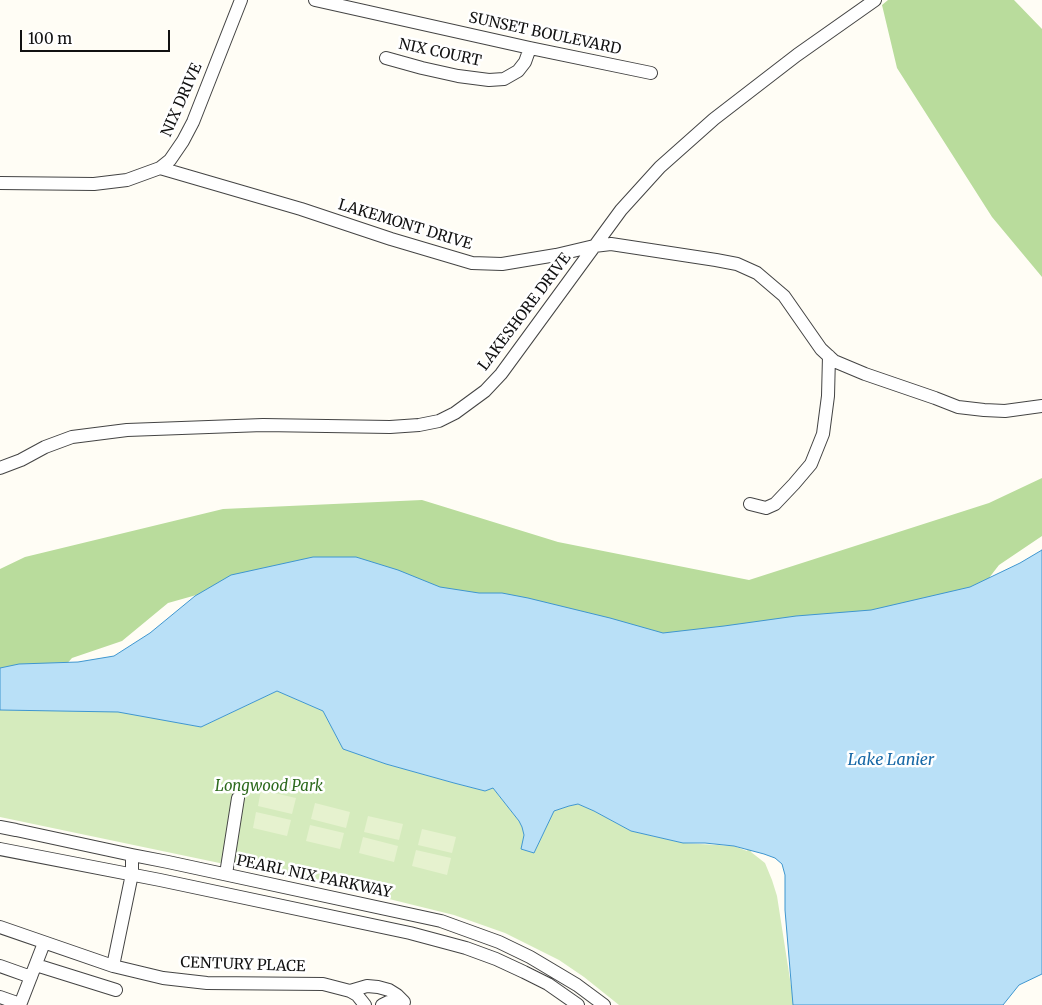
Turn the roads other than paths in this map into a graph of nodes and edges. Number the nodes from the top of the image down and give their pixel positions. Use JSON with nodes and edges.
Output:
{"nodes":[{"id":1,"x":241,"y":0,"type":"edge"},
{"id":2,"x":315,"y":0,"type":"edge"},
{"id":3,"x":875,"y":0,"type":"edge"},
{"id":4,"x":530,"y":48,"type":"junction"},
{"id":5,"x":386,"y":58,"type":"dead end"},
{"id":6,"x":651,"y":73,"type":"dead end"},
{"id":7,"x":160,"y":168,"type":"junction"},
{"id":8,"x":0,"y":183,"type":"edge"},
{"id":9,"x":594,"y":246,"type":"junction"},
{"id":10,"x":829,"y":356,"type":"junction"},
{"id":11,"x":1042,"y":406,"type":"edge"},
{"id":12,"x":0,"y":468,"type":"edge"},
{"id":13,"x":750,"y":504,"type":"dead end"},
{"id":14,"x":238,"y":798,"type":"dead end"},
{"id":15,"x":0,"y":828,"type":"edge"},
{"id":16,"x":0,"y":849,"type":"edge"},
{"id":17,"x":132,"y":855,"type":"junction"},
{"id":18,"x":132,"y":874,"type":"junction"},
{"id":19,"x":226,"y":874,"type":"junction"},
{"id":20,"x":0,"y":927,"type":"edge"},
{"id":21,"x":44,"y":943,"type":"junction"},
{"id":22,"x":0,"y":966,"type":"edge"},
{"id":23,"x":113,"y":966,"type":"junction"},
{"id":24,"x":33,"y":971,"type":"junction"},
{"id":25,"x":116,"y":990,"type":"dead end"},
{"id":26,"x":350,"y":990,"type":"junction"},
{"id":27,"x":0,"y":997,"type":"edge"},
{"id":28,"x":20,"y":1005,"type":"edge"},
{"id":29,"x":365,"y":1005,"type":"edge"},
{"id":30,"x":382,"y":1005,"type":"edge"},
{"id":31,"x":578,"y":1005,"type":"edge"},
{"id":32,"x":604,"y":1005,"type":"edge"}],
"edges":[{"from":1,"to":7,"type":"street","name":"NIX DRIVE"},
{"from":2,"to":4,"type":"street","name":"SUNSET BOULEVARD"},
{"from":3,"to":9,"type":"street","name":"LAKESHORE DRIVE"},
{"from":4,"to":5,"type":"street","name":"NIX COURT"},
{"from":4,"to":6,"type":"street","name":"SUNSET BOULEVARD"},
{"from":7,"to":8,"type":"street","name":"NIX DRIVE"},
{"from":7,"to":9,"type":"street","name":"LAKEMONT DRIVE"},
{"from":9,"to":10,"type":"street","name":"LAKEMONT DRIVE"},
{"from":9,"to":12,"type":"street","name":"LAKESHORE DRIVE"},
{"from":10,"to":11,"type":"street","name":"LAKEMONT DRIVE"},
{"from":10,"to":13,"type":"street"},
{"from":14,"to":19,"type":"street"},
{"from":15,"to":17,"type":"street","name":"PEARL NIX PARKWAY"},
{"from":16,"to":18,"type":"street"},
{"from":17,"to":18,"type":"street"},
{"from":17,"to":19,"type":"street","name":"PEARL NIX PARKWAY"},
{"from":18,"to":23,"type":"street"},
{"from":18,"to":31,"type":"street"},
{"from":19,"to":32,"type":"street","name":"PEARL NIX PARKWAY"},
{"from":20,"to":21,"type":"street","name":"CENTURY PLACE"},
{"from":21,"to":23,"type":"street","name":"CENTURY PLACE"},
{"from":21,"to":24,"type":"street"},
{"from":22,"to":24,"type":"street"},
{"from":23,"to":26,"type":"street","name":"CENTURY PLACE"},
{"from":24,"to":25,"type":"street"},
{"from":24,"to":28,"type":"street"},
{"from":26,"to":29,"type":"street"},
{"from":26,"to":30,"type":"street"},
{"from":27,"to":28,"type":"street"}]}
